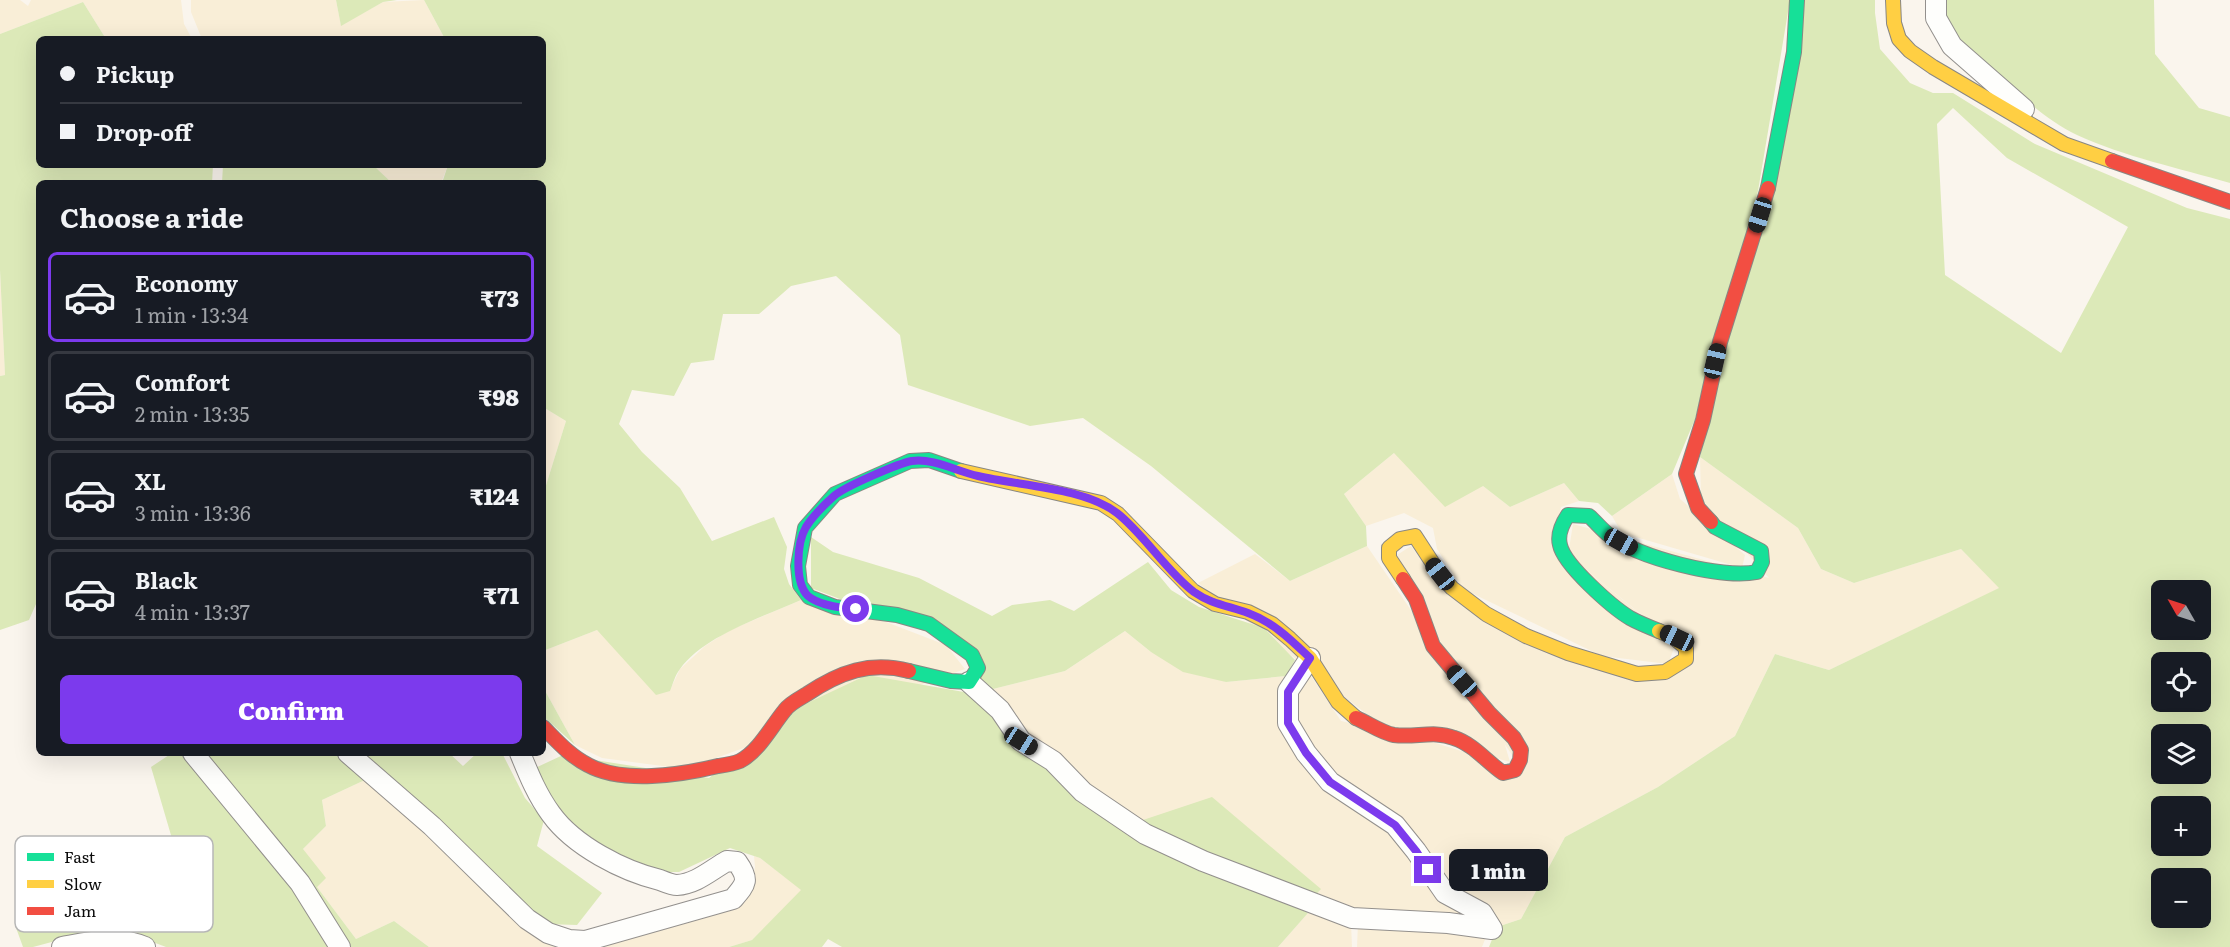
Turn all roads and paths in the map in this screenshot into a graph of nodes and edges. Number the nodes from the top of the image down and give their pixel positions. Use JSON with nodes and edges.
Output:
{"nodes":[{"id":1,"x":1797,"y":0,"type":"edge"},
{"id":2,"x":1893,"y":0,"type":"edge"},
{"id":3,"x":1936,"y":0,"type":"edge"},
{"id":4,"x":2064,"y":144,"type":"junction"},
{"id":5,"x":2230,"y":202,"type":"edge"},
{"id":6,"x":1310,"y":658,"type":"junction"},
{"id":7,"x":969,"y":682,"type":"junction"},
{"id":8,"x":546,"y":730,"type":"edge"},
{"id":9,"x":195,"y":756,"type":"edge"},
{"id":10,"x":351,"y":756,"type":"edge"},
{"id":11,"x":521,"y":756,"type":"edge"},
{"id":12,"x":62,"y":947,"type":"edge"},
{"id":13,"x":145,"y":947,"type":"edge"},
{"id":14,"x":340,"y":947,"type":"edge"}],
"edges":[{"from":1,"to":6,"type":"street"},
{"from":2,"to":4,"type":"street"},
{"from":3,"to":4,"type":"street"},
{"from":4,"to":5,"type":"street"},
{"from":6,"to":7,"type":"street"},
{"from":6,"to":7,"type":"street"},
{"from":7,"to":8,"type":"street"},
{"from":9,"to":14,"type":"street"},
{"from":10,"to":11,"type":"street"},
{"from":12,"to":13,"type":"street"}]}
